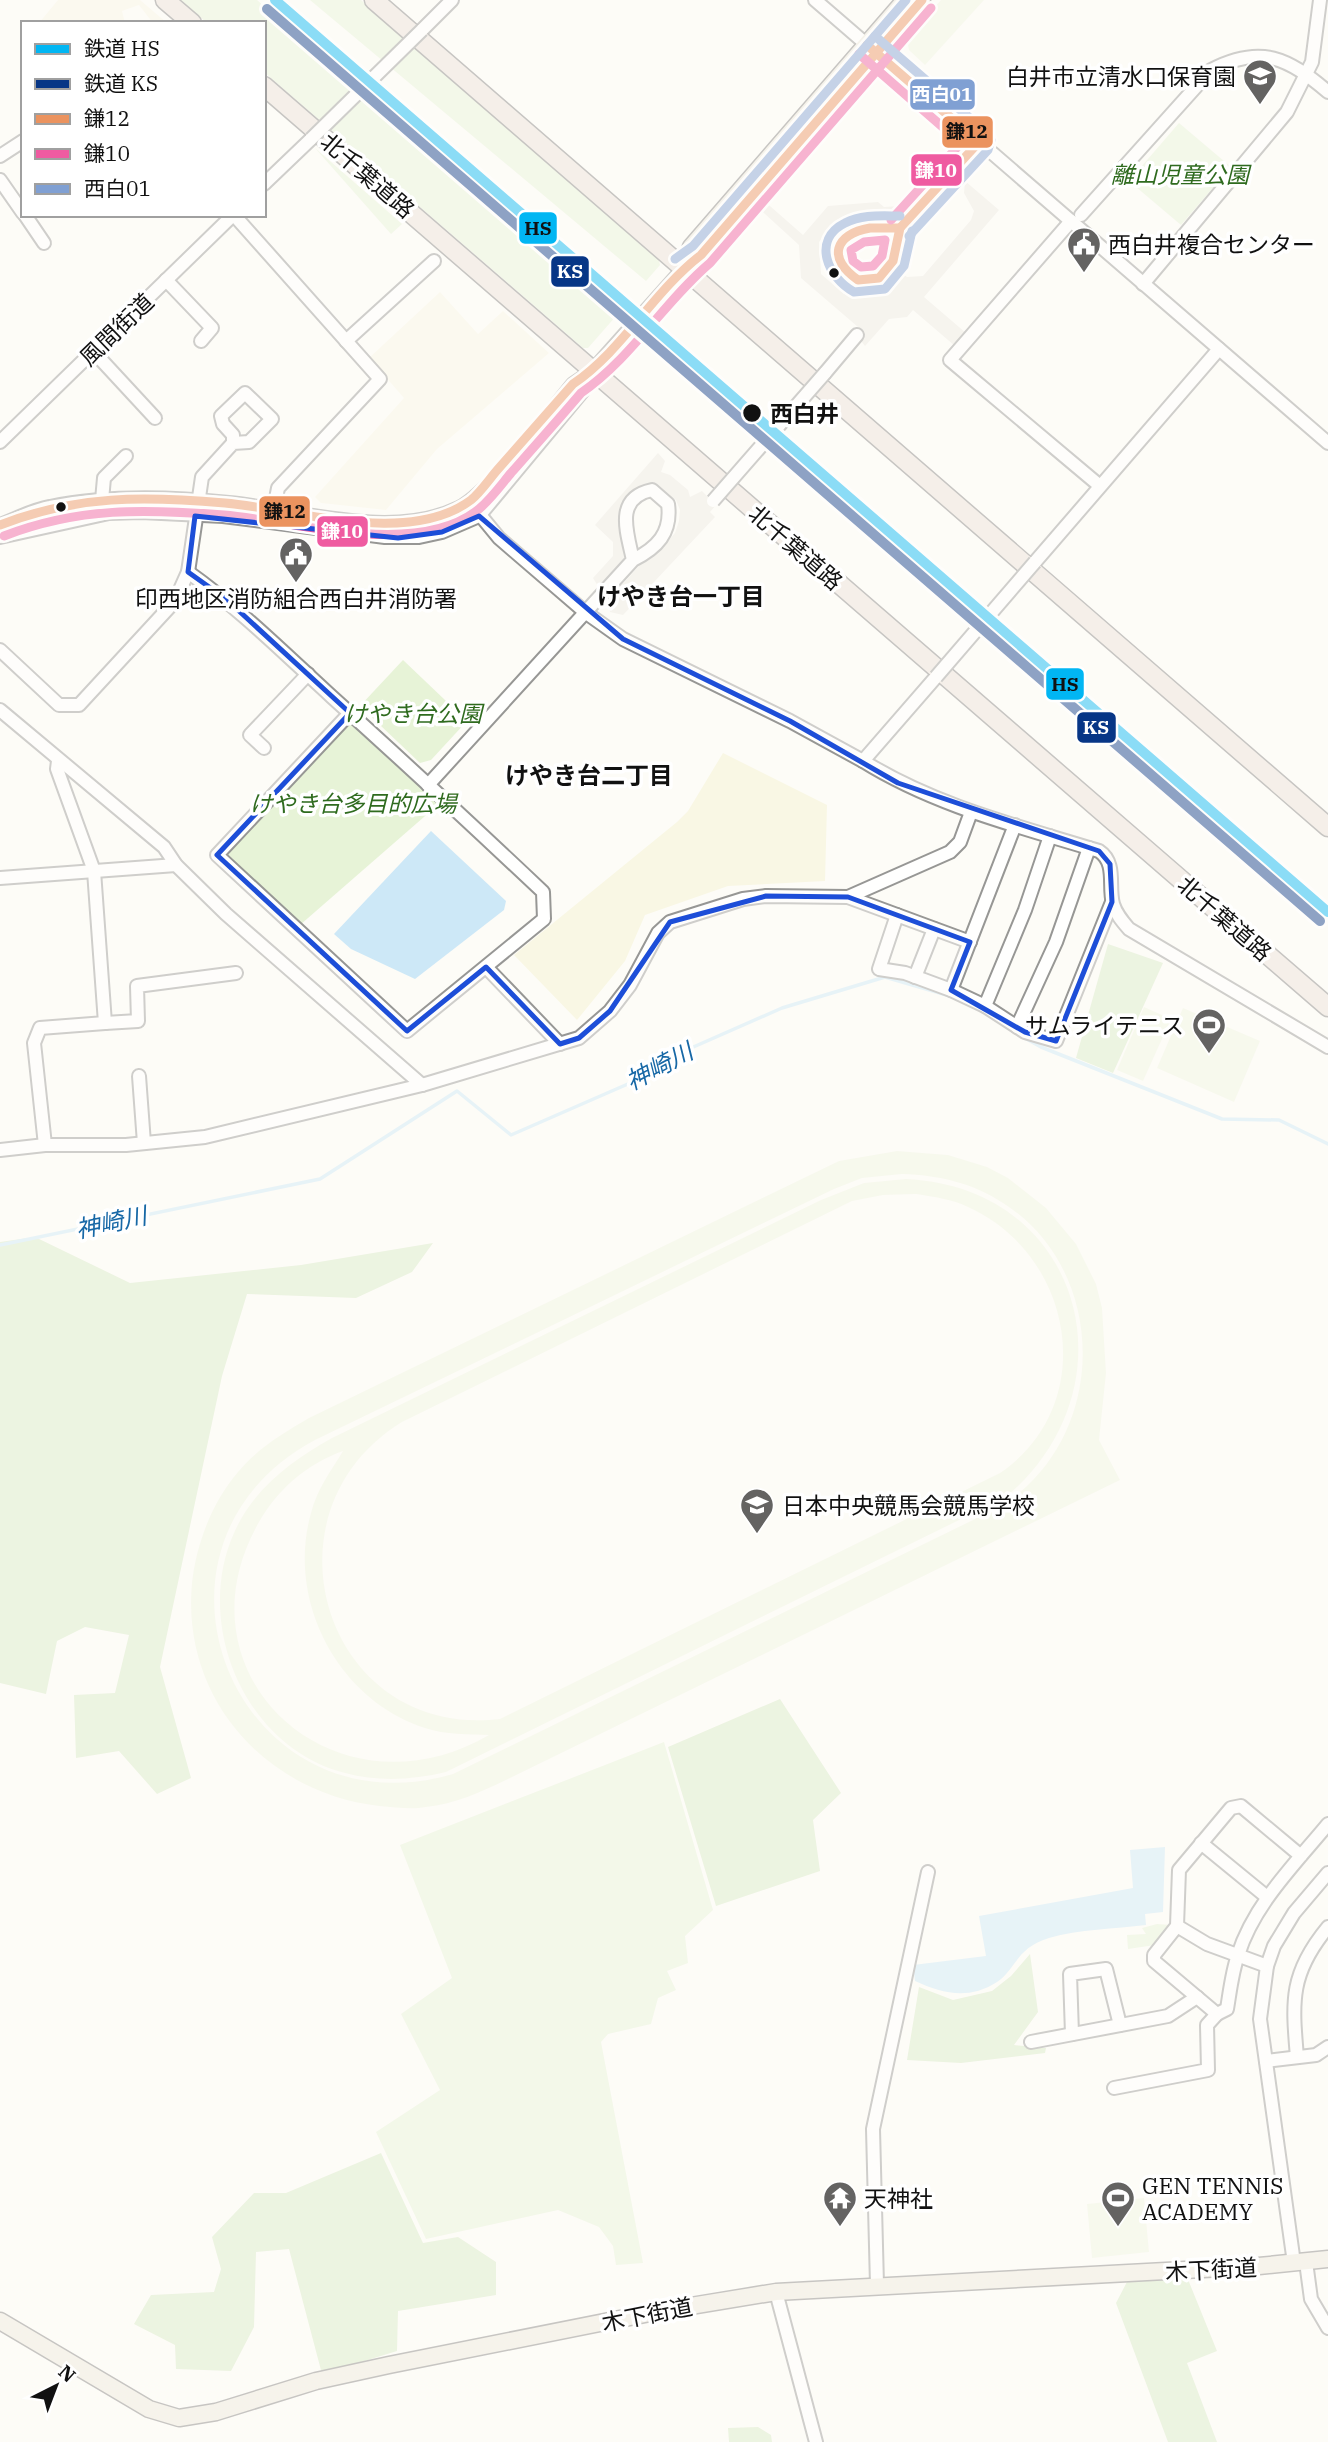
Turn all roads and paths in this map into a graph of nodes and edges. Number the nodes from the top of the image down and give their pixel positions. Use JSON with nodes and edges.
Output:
{"nodes":[{"id":1,"x":165,"y":0,"type":"edge"},
{"id":2,"x":374,"y":0,"type":"edge"},
{"id":3,"x":452,"y":0,"type":"edge"},
{"id":4,"x":816,"y":0,"type":"edge"},
{"id":5,"x":905,"y":0,"type":"edge"},
{"id":6,"x":922,"y":0,"type":"edge"},
{"id":7,"x":1321,"y":0,"type":"edge"},
{"id":8,"x":190,"y":21,"type":"edge"},
{"id":9,"x":872,"y":49,"type":"junction"},
{"id":10,"x":1308,"y":75,"type":"junction"},
{"id":11,"x":266,"y":88,"type":"edge"},
{"id":12,"x":1328,"y":92,"type":"edge"},
{"id":13,"x":21,"y":142,"type":"edge"},
{"id":14,"x":0,"y":156,"type":"edge"},
{"id":15,"x":0,"y":180,"type":"edge"},
{"id":16,"x":266,"y":182,"type":"edge"},
{"id":17,"x":21,"y":210,"type":"edge"},
{"id":18,"x":26,"y":217,"type":"edge"},
{"id":19,"x":232,"y":217,"type":"edge"},
{"id":20,"x":236,"y":217,"type":"edge"},
{"id":21,"x":1076,"y":218,"type":"junction"},
{"id":22,"x":44,"y":243,"type":"dead end"},
{"id":23,"x":434,"y":261,"type":"dead end"},
{"id":24,"x":680,"y":272,"type":"junction"},
{"id":25,"x":166,"y":280,"type":"junction"},
{"id":26,"x":1143,"y":284,"type":"junction"},
{"id":27,"x":857,"y":335,"type":"dead end"},
{"id":28,"x":201,"y":341,"type":"dead end"},
{"id":29,"x":346,"y":341,"type":"junction"},
{"id":30,"x":1219,"y":349,"type":"junction"},
{"id":31,"x":93,"y":351,"type":"junction"},
{"id":32,"x":596,"y":367,"type":"junction"},
{"id":33,"x":155,"y":418,"type":"dead end"},
{"id":34,"x":0,"y":442,"type":"edge"},
{"id":35,"x":233,"y":443,"type":"dead end"},
{"id":36,"x":1328,"y":443,"type":"edge"},
{"id":37,"x":126,"y":456,"type":"dead end"},
{"id":38,"x":1100,"y":486,"type":"junction"},
{"id":39,"x":102,"y":500,"type":"junction"},
{"id":40,"x":471,"y":500,"type":"junction"},
{"id":41,"x":196,"y":502,"type":"junction"},
{"id":42,"x":713,"y":502,"type":"dead end"},
{"id":43,"x":274,"y":509,"type":"junction"},
{"id":44,"x":195,"y":516,"type":"junction"},
{"id":45,"x":479,"y":516,"type":"junction"},
{"id":46,"x":0,"y":525,"type":"edge"},
{"id":47,"x":0,"y":537,"type":"edge"},
{"id":48,"x":633,"y":560,"type":"junction"},
{"id":49,"x":188,"y":572,"type":"junction"},
{"id":50,"x":585,"y":612,"type":"junction"},
{"id":51,"x":0,"y":650,"type":"edge"},
{"id":52,"x":308,"y":674,"type":"junction"},
{"id":53,"x":0,"y":710,"type":"edge"},
{"id":54,"x":350,"y":713,"type":"junction"},
{"id":55,"x":264,"y":748,"type":"dead end"},
{"id":56,"x":58,"y":761,"type":"junction"},
{"id":57,"x":863,"y":761,"type":"junction"},
{"id":58,"x":428,"y":785,"type":"junction"},
{"id":59,"x":971,"y":811,"type":"junction"},
{"id":60,"x":1015,"y":825,"type":"junction"},
{"id":61,"x":1328,"y":827,"type":"edge"},
{"id":62,"x":1050,"y":836,"type":"junction"},
{"id":63,"x":1089,"y":848,"type":"junction"},
{"id":64,"x":176,"y":865,"type":"junction"},
{"id":65,"x":93,"y":871,"type":"junction"},
{"id":66,"x":0,"y":878,"type":"edge"},
{"id":67,"x":848,"y":897,"type":"junction"},
{"id":68,"x":1112,"y":902,"type":"junction"},
{"id":69,"x":897,"y":915,"type":"junction"},
{"id":70,"x":934,"y":929,"type":"junction"},
{"id":71,"x":970,"y":942,"type":"junction"},
{"id":72,"x":486,"y":967,"type":"junction"},
{"id":73,"x":236,"y":974,"type":"dead end"},
{"id":74,"x":915,"y":977,"type":"junction"},
{"id":75,"x":951,"y":990,"type":"junction"},
{"id":76,"x":985,"y":1006,"type":"junction"},
{"id":77,"x":1328,"y":1007,"type":"edge"},
{"id":78,"x":105,"y":1023,"type":"junction"},
{"id":79,"x":1017,"y":1027,"type":"junction"},
{"id":80,"x":560,"y":1044,"type":"junction"},
{"id":81,"x":1328,"y":1047,"type":"edge"},
{"id":82,"x":139,"y":1076,"type":"dead end"},
{"id":83,"x":422,"y":1085,"type":"junction"},
{"id":84,"x":144,"y":1143,"type":"junction"},
{"id":85,"x":45,"y":1144,"type":"junction"},
{"id":86,"x":0,"y":1150,"type":"edge"},
{"id":87,"x":1328,"y":1824,"type":"edge"},
{"id":88,"x":1201,"y":1843,"type":"junction"},
{"id":89,"x":1301,"y":1856,"type":"junction"},
{"id":90,"x":928,"y":1872,"type":"dead end"},
{"id":91,"x":1328,"y":1873,"type":"edge"},
{"id":92,"x":1267,"y":1898,"type":"junction"},
{"id":93,"x":1177,"y":1926,"type":"junction"},
{"id":94,"x":1328,"y":1927,"type":"edge"},
{"id":95,"x":1323,"y":1943,"type":"edge"},
{"id":96,"x":1238,"y":1955,"type":"junction"},
{"id":97,"x":1267,"y":1966,"type":"junction"},
{"id":98,"x":1197,"y":1997,"type":"junction"},
{"id":99,"x":1217,"y":2014,"type":"junction"},
{"id":100,"x":1120,"y":2025,"type":"junction"},
{"id":101,"x":1072,"y":2034,"type":"junction"},
{"id":102,"x":1031,"y":2042,"type":"dead end"},
{"id":103,"x":1328,"y":2047,"type":"edge"},
{"id":104,"x":1297,"y":2057,"type":"junction"},
{"id":105,"x":1266,"y":2061,"type":"junction"},
{"id":106,"x":1114,"y":2088,"type":"dead end"},
{"id":107,"x":1328,"y":2259,"type":"edge"},
{"id":108,"x":1300,"y":2262,"type":"junction"},
{"id":109,"x":877,"y":2285,"type":"junction"},
{"id":110,"x":776,"y":2292,"type":"junction"},
{"id":111,"x":0,"y":2321,"type":"edge"},
{"id":112,"x":1328,"y":2328,"type":"edge"},
{"id":113,"x":816,"y":2442,"type":"edge"}],
"edges":[{"from":1,"to":8,"type":"highway"},
{"from":2,"to":24,"type":"highway"},
{"from":3,"to":16,"type":"street","bridge":true},
{"from":4,"to":9,"type":"street"},
{"from":5,"to":9,"type":"main road"},
{"from":6,"to":9,"type":"main road"},
{"from":7,"to":10,"type":"street"},
{"from":9,"to":21,"type":"street"},
{"from":9,"to":24,"type":"main road"},
{"from":10,"to":12,"type":"street"},
{"from":10,"to":21,"type":"street"},
{"from":10,"to":26,"type":"street"},
{"from":11,"to":32,"type":"highway","name":"北千葉道路"},
{"from":13,"to":14,"type":"street"},
{"from":15,"to":17,"type":"street"},
{"from":18,"to":22,"type":"street"},
{"from":19,"to":25,"type":"street","name":"風間街道"},
{"from":20,"to":29,"type":"street"},
{"from":21,"to":26,"type":"street"},
{"from":21,"to":38,"type":"street"},
{"from":23,"to":29,"type":"street"},
{"from":24,"to":32,"type":"street"},
{"from":24,"to":61,"type":"highway"},
{"from":25,"to":28,"type":"street"},
{"from":25,"to":31,"type":"street","name":"風間街道"},
{"from":26,"to":30,"type":"street"},
{"from":27,"to":42,"type":"street","bridge":true},
{"from":29,"to":43,"type":"street"},
{"from":30,"to":36,"type":"street"},
{"from":30,"to":38,"type":"street"},
{"from":31,"to":33,"type":"street"},
{"from":31,"to":34,"type":"street","name":"風間街道"},
{"from":32,"to":40,"type":"street"},
{"from":32,"to":45,"type":"street"},
{"from":32,"to":77,"type":"highway","name":"北千葉道路"},
{"from":35,"to":41,"type":"street"},
{"from":37,"to":39,"type":"street"},
{"from":38,"to":57,"type":"street","bridge":true},
{"from":39,"to":41,"type":"street"},
{"from":39,"to":46,"type":"street"},
{"from":40,"to":43,"type":"street"},
{"from":40,"to":45,"type":"street"},
{"from":41,"to":43,"type":"street"},
{"from":41,"to":44,"type":"street"},
{"from":44,"to":45,"type":"street"},
{"from":44,"to":47,"type":"street"},
{"from":44,"to":49,"type":"street"},
{"from":45,"to":50,"type":"street"},
{"from":48,"to":48,"type":"street"},
{"from":48,"to":50,"type":"street"},
{"from":49,"to":51,"type":"street"},
{"from":49,"to":52,"type":"street"},
{"from":50,"to":57,"type":"street"},
{"from":50,"to":58,"type":"street"},
{"from":52,"to":54,"type":"street"},
{"from":52,"to":55,"type":"street"},
{"from":53,"to":56,"type":"street"},
{"from":54,"to":58,"type":"street"},
{"from":54,"to":72,"type":"street"},
{"from":56,"to":64,"type":"street"},
{"from":56,"to":65,"type":"street"},
{"from":57,"to":59,"type":"street"},
{"from":58,"to":72,"type":"street"},
{"from":59,"to":60,"type":"street"},
{"from":59,"to":67,"type":"street"},
{"from":60,"to":62,"type":"street"},
{"from":60,"to":71,"type":"street"},
{"from":62,"to":63,"type":"street"},
{"from":62,"to":76,"type":"street"},
{"from":63,"to":68,"type":"street"},
{"from":63,"to":79,"type":"street"},
{"from":64,"to":65,"type":"street"},
{"from":64,"to":83,"type":"street"},
{"from":65,"to":66,"type":"street"},
{"from":65,"to":78,"type":"street"},
{"from":67,"to":69,"type":"street"},
{"from":67,"to":80,"type":"street"},
{"from":68,"to":79,"type":"street"},
{"from":68,"to":81,"type":"street"},
{"from":69,"to":70,"type":"street"},
{"from":69,"to":74,"type":"street"},
{"from":70,"to":71,"type":"street"},
{"from":70,"to":74,"type":"street"},
{"from":71,"to":75,"type":"street"},
{"from":72,"to":80,"type":"street"},
{"from":73,"to":78,"type":"street"},
{"from":74,"to":75,"type":"street"},
{"from":75,"to":76,"type":"street"},
{"from":76,"to":79,"type":"street"},
{"from":78,"to":85,"type":"street"},
{"from":80,"to":83,"type":"street"},
{"from":82,"to":84,"type":"street"},
{"from":83,"to":84,"type":"street"},
{"from":84,"to":85,"type":"street"},
{"from":85,"to":86,"type":"street"},
{"from":87,"to":89,"type":"street"},
{"from":88,"to":89,"type":"street"},
{"from":88,"to":92,"type":"street"},
{"from":88,"to":93,"type":"street"},
{"from":89,"to":92,"type":"street"},
{"from":90,"to":109,"type":"street"},
{"from":91,"to":97,"type":"street"},
{"from":92,"to":96,"type":"street"},
{"from":93,"to":96,"type":"street"},
{"from":93,"to":98,"type":"street"},
{"from":94,"to":95,"type":"street"},
{"from":95,"to":104,"type":"street"},
{"from":96,"to":97,"type":"street"},
{"from":96,"to":99,"type":"street"},
{"from":97,"to":105,"type":"street"},
{"from":98,"to":99,"type":"street"},
{"from":98,"to":100,"type":"street"},
{"from":99,"to":106,"type":"street"},
{"from":100,"to":101,"type":"street"},
{"from":100,"to":101,"type":"street"},
{"from":101,"to":102,"type":"street"},
{"from":103,"to":104,"type":"street"},
{"from":104,"to":105,"type":"street"},
{"from":105,"to":108,"type":"street"},
{"from":107,"to":108,"type":"main road","name":"木下街道"},
{"from":108,"to":109,"type":"main road","name":"木下街道"},
{"from":108,"to":112,"type":"street"},
{"from":109,"to":110,"type":"main road","name":"木下街道"},
{"from":110,"to":111,"type":"main road","name":"木下街道"},
{"from":110,"to":113,"type":"street"}]}
